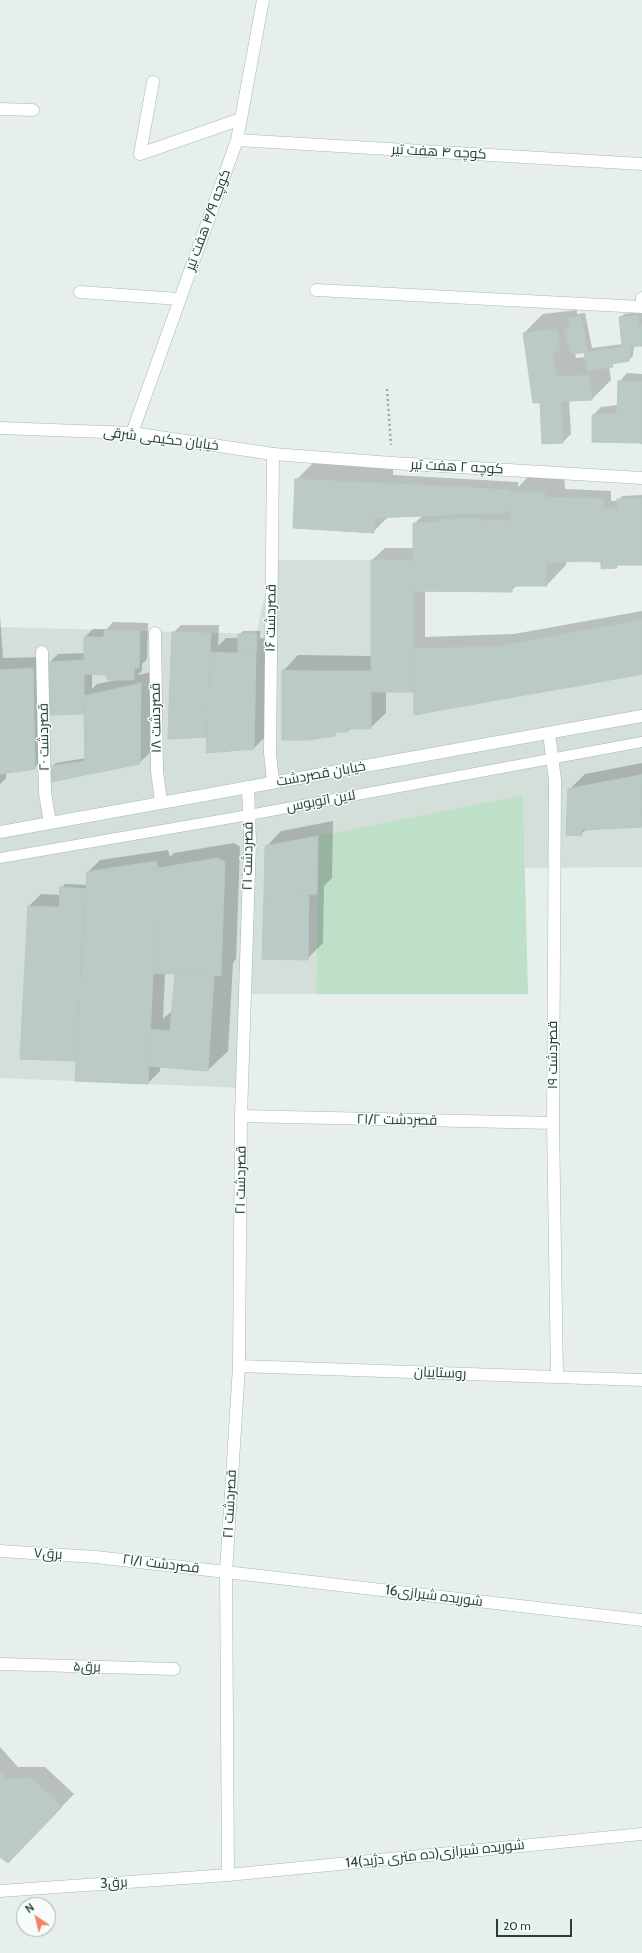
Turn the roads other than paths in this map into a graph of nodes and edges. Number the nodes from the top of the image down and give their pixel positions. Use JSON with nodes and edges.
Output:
{"nodes":[{"id":1,"x":263,"y":0,"type":"edge"},
{"id":2,"x":153,"y":82,"type":"dead end"},
{"id":3,"x":0,"y":109,"type":"edge"},
{"id":4,"x":33,"y":110,"type":"dead end"},
{"id":5,"x":241,"y":119,"type":"junction"},
{"id":6,"x":237,"y":140,"type":"junction"},
{"id":7,"x":642,"y":164,"type":"edge"},
{"id":8,"x":316,"y":290,"type":"dead end"},
{"id":9,"x":80,"y":292,"type":"dead end"},
{"id":10,"x":642,"y":298,"type":"edge"},
{"id":11,"x":179,"y":299,"type":"junction"},
{"id":12,"x":642,"y":307,"type":"edge"},
{"id":13,"x":0,"y":428,"type":"edge"},
{"id":14,"x":132,"y":433,"type":"junction"},
{"id":15,"x":273,"y":454,"type":"junction"},
{"id":16,"x":642,"y":478,"type":"edge"},
{"id":17,"x":155,"y":633,"type":"dead end"},
{"id":18,"x":42,"y":652,"type":"dead end"},
{"id":19,"x":642,"y":716,"type":"edge"},
{"id":20,"x":549,"y":733,"type":"junction"},
{"id":21,"x":642,"y":742,"type":"edge"},
{"id":22,"x":553,"y":759,"type":"junction"},
{"id":23,"x":273,"y":782,"type":"junction"},
{"id":24,"x":248,"y":787,"type":"junction"},
{"id":25,"x":161,"y":802,"type":"junction"},
{"id":26,"x":249,"y":815,"type":"junction"},
{"id":27,"x":50,"y":823,"type":"junction"},
{"id":28,"x":0,"y":832,"type":"edge"},
{"id":29,"x":0,"y":858,"type":"edge"},
{"id":30,"x":241,"y":1116,"type":"junction"},
{"id":31,"x":553,"y":1123,"type":"junction"},
{"id":32,"x":239,"y":1366,"type":"junction"},
{"id":33,"x":557,"y":1377,"type":"junction"},
{"id":34,"x":642,"y":1380,"type":"edge"},
{"id":35,"x":0,"y":1551,"type":"edge"},
{"id":36,"x":96,"y":1556,"type":"joint"},
{"id":37,"x":226,"y":1572,"type":"junction"},
{"id":38,"x":642,"y":1620,"type":"edge"},
{"id":39,"x":0,"y":1664,"type":"edge"},
{"id":40,"x":174,"y":1669,"type":"dead end"},
{"id":41,"x":642,"y":1834,"type":"edge"},
{"id":42,"x":228,"y":1875,"type":"junction"},
{"id":43,"x":0,"y":1891,"type":"edge"}],
"edges":[{"from":1,"to":5,"type":"street","name":"کوچه ۴/۹ هفت تیر"},
{"from":2,"to":5,"type":"street"},
{"from":3,"to":4,"type":"street"},
{"from":5,"to":6,"type":"street","name":"کوچه ۴/۹ هفت تیر"},
{"from":6,"to":7,"type":"street","name":"کوچه ۴ هفت تیر"},
{"from":6,"to":11,"type":"street","name":"کوچه ۴/۹ هفت تیر"},
{"from":8,"to":12,"type":"street"},
{"from":9,"to":11,"type":"street"},
{"from":10,"to":12,"type":"street"},
{"from":11,"to":14,"type":"street","name":"کوچه ۴/۹ هفت تیر"},
{"from":13,"to":14,"type":"street","name":"خیابان حکیمی شرقی"},
{"from":14,"to":15,"type":"street","name":"خیابان حکیمی شرقی"},
{"from":15,"to":16,"type":"street","name":"کوچه ۲ هفت تیر"},
{"from":15,"to":23,"type":"street","name":"قصردشت ۱۶"},
{"from":17,"to":25,"type":"street","name":"قصردشت ۱۸"},
{"from":18,"to":27,"type":"street","name":"قصردشت ۲۰"},
{"from":19,"to":20,"type":"street","name":"خیابان قصردشت"},
{"from":20,"to":22,"type":"street","name":"قصردشت ۱۹"},
{"from":20,"to":23,"type":"street","name":"خیابان قصردشت"},
{"from":21,"to":22,"type":"lane","name":"لاین اتوبوس"},
{"from":22,"to":26,"type":"lane","name":"لاین اتوبوس"},
{"from":22,"to":31,"type":"street","name":"قصردشت ۱۹"},
{"from":23,"to":24,"type":"street","name":"خیابان قصردشت"},
{"from":24,"to":25,"type":"street","name":"خیابان قصردشت"},
{"from":24,"to":26,"type":"street","name":"قصردشت ۲۱"},
{"from":25,"to":27,"type":"street","name":"خیابان قصردشت"},
{"from":26,"to":29,"type":"lane","name":"لاین اتوبوس"},
{"from":26,"to":30,"type":"street","name":"قصردشت ۲۱"},
{"from":27,"to":28,"type":"street","name":"خیابان قصردشت"},
{"from":30,"to":31,"type":"street","name":"قصردشت ۲۱/۲"},
{"from":30,"to":32,"type":"street","name":"قصردشت ۲۱"},
{"from":31,"to":33,"type":"street","name":"قصردشت ۱۹"},
{"from":32,"to":33,"type":"street","name":"روستاییان"},
{"from":32,"to":37,"type":"street","name":"قصردشت ۲۱"},
{"from":33,"to":34,"type":"street","name":"روستاییان"},
{"from":35,"to":36,"type":"street","name":"برق۷"},
{"from":36,"to":37,"type":"street","name":"قصردشت ۲۱/۱"},
{"from":37,"to":38,"type":"street","name":"شوریده شیرازی16"},
{"from":37,"to":42,"type":"street","name":"قصردشت ۲۱"},
{"from":39,"to":40,"type":"street","name":"برق۵"},
{"from":41,"to":42,"type":"street","name":"14شوریده شیرازی(ده متری دژبد)"},
{"from":42,"to":43,"type":"street","name":"3برق"}]}
